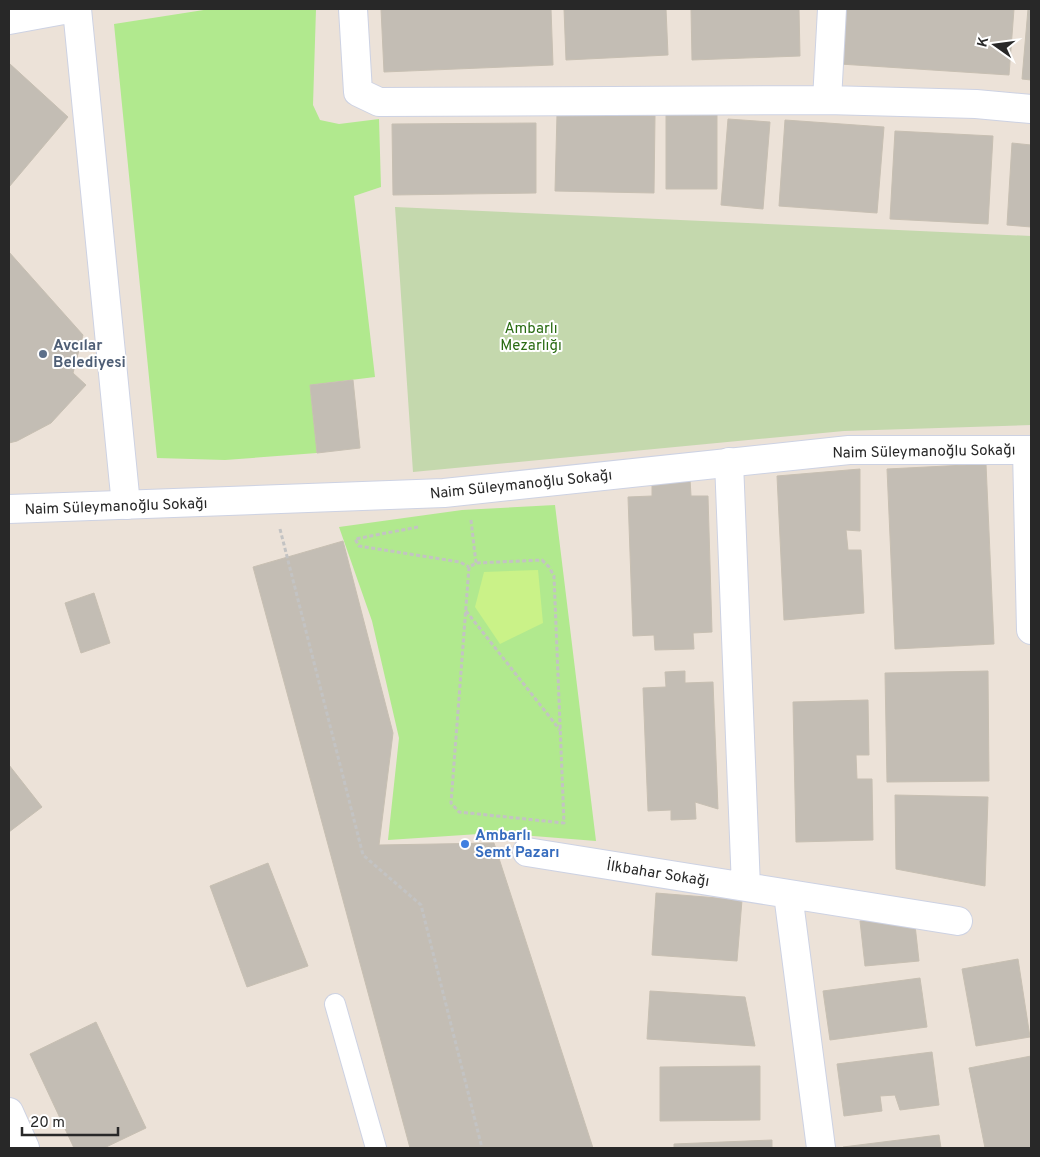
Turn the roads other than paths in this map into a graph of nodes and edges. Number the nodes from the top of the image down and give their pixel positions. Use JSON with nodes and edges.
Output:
{"nodes":[{"id":1,"x":65,"y":9,"type":"edge"},
{"id":2,"x":353,"y":9,"type":"edge"},
{"id":3,"x":832,"y":9,"type":"edge"},
{"id":4,"x":9,"y":20,"type":"edge"},
{"id":5,"x":827,"y":100,"type":"junction"},
{"id":6,"x":1031,"y":109,"type":"edge"},
{"id":7,"x":1029,"y":450,"type":"edge"},
{"id":8,"x":729,"y":462,"type":"junction"},
{"id":9,"x":126,"y":505,"type":"junction"},
{"id":10,"x":9,"y":509,"type":"edge"},
{"id":11,"x":1031,"y":630,"type":"edge"},
{"id":12,"x":528,"y":852,"type":"dead end"},
{"id":13,"x":746,"y":887,"type":"junction"},
{"id":14,"x":788,"y":894,"type":"junction"},
{"id":15,"x":958,"y":921,"type":"dead end"},
{"id":16,"x":335,"y":1004,"type":"dead end"},
{"id":17,"x":9,"y":1112,"type":"edge"},
{"id":18,"x":25,"y":1148,"type":"edge"},
{"id":19,"x":376,"y":1148,"type":"edge"},
{"id":20,"x":821,"y":1148,"type":"edge"}],
"edges":[{"from":1,"to":4,"type":"street"},
{"from":1,"to":9,"type":"street"},
{"from":2,"to":5,"type":"street"},
{"from":3,"to":5,"type":"street"},
{"from":5,"to":6,"type":"street"},
{"from":7,"to":8,"type":"street","name":"Naim Süleymanoğlu Sokağı"},
{"from":7,"to":11,"type":"street"},
{"from":8,"to":9,"type":"street","name":"Naim Süleymanoğlu Sokağı"},
{"from":8,"to":13,"type":"street"},
{"from":9,"to":10,"type":"street","name":"Naim Süleymanoğlu Sokağı"},
{"from":12,"to":13,"type":"street","name":"İlkbahar Sokağı"},
{"from":13,"to":14,"type":"street","name":"İlkbahar Sokağı"},
{"from":14,"to":15,"type":"street","name":"İlkbahar Sokağı"},
{"from":14,"to":20,"type":"street"},
{"from":16,"to":19,"type":"lane"},
{"from":17,"to":18,"type":"street"}]}
